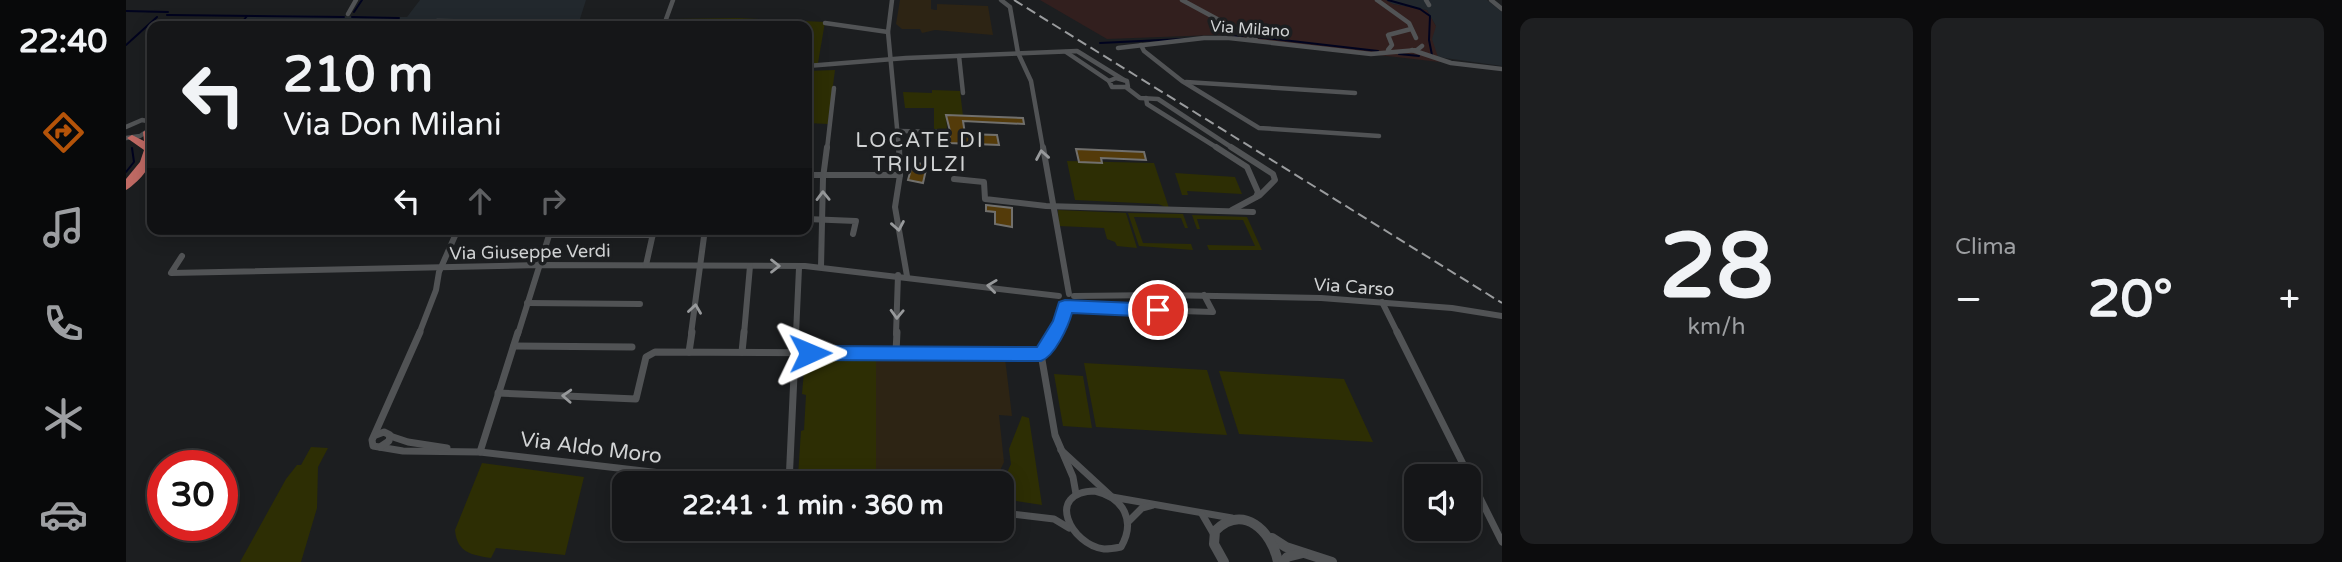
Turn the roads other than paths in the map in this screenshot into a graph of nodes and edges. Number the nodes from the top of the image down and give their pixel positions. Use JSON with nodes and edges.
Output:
{"nodes":[{"id":1,"x":356,"y":0,"type":"edge"},
{"id":2,"x":673,"y":0,"type":"edge"},
{"id":3,"x":892,"y":0,"type":"edge"},
{"id":4,"x":1001,"y":0,"type":"edge"},
{"id":5,"x":1182,"y":0,"type":"edge"},
{"id":6,"x":1377,"y":0,"type":"edge"},
{"id":7,"x":1491,"y":0,"type":"edge"},
{"id":8,"x":1502,"y":9,"type":"edge"},
{"id":9,"x":348,"y":14,"type":"dead end"},
{"id":10,"x":667,"y":21,"type":"edge"},
{"id":11,"x":825,"y":23,"type":"dead end"},
{"id":12,"x":1412,"y":29,"type":"junction"},
{"id":13,"x":888,"y":32,"type":"junction"},
{"id":14,"x":1399,"y":33,"type":"junction"},
{"id":15,"x":1416,"y":38,"type":"junction"},
{"id":16,"x":1256,"y":40,"type":"junction"},
{"id":17,"x":1391,"y":43,"type":"junction"},
{"id":18,"x":1141,"y":45,"type":"junction"},
{"id":19,"x":1422,"y":46,"type":"junction"},
{"id":20,"x":1118,"y":48,"type":"dead end"},
{"id":21,"x":1408,"y":49,"type":"junction"},
{"id":22,"x":1061,"y":51,"type":"junction"},
{"id":23,"x":1018,"y":53,"type":"junction"},
{"id":24,"x":1380,"y":53,"type":"junction"},
{"id":25,"x":959,"y":56,"type":"junction"},
{"id":26,"x":1432,"y":58,"type":"junction"},
{"id":27,"x":892,"y":60,"type":"junction"},
{"id":28,"x":812,"y":66,"type":"edge"},
{"id":29,"x":1502,"y":69,"type":"edge"},
{"id":30,"x":1124,"y":80,"type":"junction"},
{"id":31,"x":1109,"y":81,"type":"junction"},
{"id":32,"x":1182,"y":81,"type":"junction"},
{"id":33,"x":834,"y":88,"type":"dead end"},
{"id":34,"x":1127,"y":88,"type":"junction"},
{"id":35,"x":963,"y":93,"type":"dead end"},
{"id":36,"x":1355,"y":93,"type":"dead end"},
{"id":37,"x":1146,"y":98,"type":"junction"},
{"id":38,"x":126,"y":125,"type":"edge"},
{"id":39,"x":147,"y":125,"type":"edge"},
{"id":40,"x":147,"y":128,"type":"edge"},
{"id":41,"x":898,"y":131,"type":"junction"},
{"id":42,"x":945,"y":132,"type":"dead end"},
{"id":43,"x":1379,"y":136,"type":"dead end"},
{"id":44,"x":129,"y":138,"type":"edge"},
{"id":45,"x":147,"y":148,"type":"edge"},
{"id":46,"x":147,"y":160,"type":"edge"},
{"id":47,"x":812,"y":174,"type":"edge"},
{"id":48,"x":823,"y":174,"type":"junction"},
{"id":49,"x":900,"y":175,"type":"junction"},
{"id":50,"x":954,"y":179,"type":"dead end"},
{"id":51,"x":1253,"y":180,"type":"junction"},
{"id":52,"x":1271,"y":185,"type":"junction"},
{"id":53,"x":126,"y":187,"type":"edge"},
{"id":54,"x":1256,"y":197,"type":"junction"},
{"id":55,"x":1051,"y":206,"type":"junction"},
{"id":56,"x":1230,"y":211,"type":"junction"},
{"id":57,"x":1253,"y":212,"type":"dead end"},
{"id":58,"x":812,"y":219,"type":"edge"},
{"id":59,"x":823,"y":219,"type":"junction"},
{"id":60,"x":853,"y":234,"type":"dead end"},
{"id":61,"x":455,"y":235,"type":"edge"},
{"id":62,"x":550,"y":235,"type":"edge"},
{"id":63,"x":653,"y":235,"type":"edge"},
{"id":64,"x":704,"y":235,"type":"edge"},
{"id":65,"x":182,"y":256,"type":"dead end"},
{"id":66,"x":539,"y":265,"type":"junction"},
{"id":67,"x":646,"y":265,"type":"junction"},
{"id":68,"x":701,"y":266,"type":"junction"},
{"id":69,"x":750,"y":266,"type":"junction"},
{"id":70,"x":442,"y":267,"type":"junction"},
{"id":71,"x":821,"y":267,"type":"junction"},
{"id":72,"x":799,"y":268,"type":"junction"},
{"id":73,"x":898,"y":275,"type":"junction"},
{"id":74,"x":907,"y":276,"type":"junction"},
{"id":75,"x":1071,"y":295,"type":"junction"},
{"id":76,"x":1204,"y":295,"type":"junction"},
{"id":77,"x":1059,"y":296,"type":"junction"},
{"id":78,"x":1382,"y":302,"type":"junction"},
{"id":79,"x":527,"y":303,"type":"junction"},
{"id":80,"x":640,"y":304,"type":"dead end"},
{"id":81,"x":1076,"y":304,"type":"junction"},
{"id":82,"x":1065,"y":306,"type":"junction"},
{"id":83,"x":1502,"y":316,"type":"edge"},
{"id":84,"x":514,"y":346,"type":"junction"},
{"id":85,"x":632,"y":347,"type":"dead end"},
{"id":86,"x":689,"y":352,"type":"junction"},
{"id":87,"x":742,"y":352,"type":"junction"},
{"id":88,"x":896,"y":352,"type":"junction"},
{"id":89,"x":795,"y":353,"type":"junction"},
{"id":90,"x":1041,"y":354,"type":"junction"},
{"id":91,"x":498,"y":393,"type":"junction"},
{"id":92,"x":385,"y":414,"type":"junction"},
{"id":93,"x":376,"y":435,"type":"junction"},
{"id":94,"x":389,"y":435,"type":"junction"},
{"id":95,"x":380,"y":447,"type":"junction"},
{"id":96,"x":1061,"y":450,"type":"junction"},
{"id":97,"x":476,"y":452,"type":"junction"},
{"id":98,"x":642,"y":471,"type":"edge"},
{"id":99,"x":790,"y":471,"type":"edge"},
{"id":100,"x":1076,"y":494,"type":"junction"},
{"id":101,"x":1111,"y":497,"type":"junction"},
{"id":102,"x":1163,"y":504,"type":"junction"},
{"id":103,"x":1066,"y":509,"type":"junction"},
{"id":104,"x":1014,"y":514,"type":"edge"},
{"id":105,"x":1202,"y":514,"type":"junction"},
{"id":106,"x":1054,"y":519,"type":"junction"},
{"id":107,"x":1235,"y":519,"type":"junction"},
{"id":108,"x":1129,"y":521,"type":"junction"},
{"id":109,"x":1069,"y":528,"type":"junction"},
{"id":110,"x":1214,"y":536,"type":"junction"},
{"id":111,"x":1269,"y":537,"type":"junction"},
{"id":112,"x":1502,"y":542,"type":"edge"},
{"id":113,"x":1305,"y":553,"type":"junction"},
{"id":114,"x":1223,"y":561,"type":"edge"},
{"id":115,"x":1280,"y":562,"type":"edge"},
{"id":116,"x":1332,"y":562,"type":"edge"}],
"edges":[{"from":1,"to":9,"type":"street"},
{"from":2,"to":10,"type":"street"},
{"from":3,"to":13,"type":"street"},
{"from":4,"to":23,"type":"street"},
{"from":5,"to":16,"type":"street"},
{"from":6,"to":12,"type":"street"},
{"from":7,"to":8,"type":"street"},
{"from":11,"to":13,"type":"street"},
{"from":12,"to":14,"type":"street"},
{"from":12,"to":15,"type":"street"},
{"from":13,"to":27,"type":"street"},
{"from":14,"to":15,"type":"street"},
{"from":14,"to":17,"type":"street"},
{"from":15,"to":19,"type":"street"},
{"from":16,"to":18,"type":"street","name":"Via Milano"},
{"from":16,"to":24,"type":"street","name":"Via Milano"},
{"from":17,"to":21,"type":"street"},
{"from":17,"to":24,"type":"street"},
{"from":18,"to":20,"type":"street","name":"Via Milano"},
{"from":18,"to":32,"type":"street"},
{"from":19,"to":21,"type":"street","name":"Via Milano"},
{"from":19,"to":26,"type":"street"},
{"from":21,"to":24,"type":"street","name":"Via Milano"},
{"from":21,"to":26,"type":"street"},
{"from":22,"to":23,"type":"street"},
{"from":22,"to":30,"type":"street"},
{"from":22,"to":31,"type":"street"},
{"from":23,"to":25,"type":"street"},
{"from":55,"to":23,"type":"street","one_way":true},
{"from":25,"to":27,"type":"street"},
{"from":25,"to":35,"type":"street"},
{"from":26,"to":29,"type":"street"},
{"from":27,"to":28,"type":"street"},
{"from":27,"to":41,"type":"street"},
{"from":30,"to":31,"type":"street"},
{"from":30,"to":34,"type":"street"},
{"from":31,"to":34,"type":"street"},
{"from":32,"to":36,"type":"street"},
{"from":32,"to":43,"type":"street"},
{"from":33,"to":48,"type":"street"},
{"from":34,"to":37,"type":"street"},
{"from":37,"to":51,"type":"street"},
{"from":37,"to":52,"type":"street"},
{"from":38,"to":39,"type":"street"},
{"from":40,"to":44,"type":"street"},
{"from":41,"to":42,"type":"street"},
{"from":41,"to":49,"type":"street"},
{"from":44,"to":45,"type":"highway"},
{"from":46,"to":53,"type":"highway"},
{"from":47,"to":48,"type":"street"},
{"from":48,"to":49,"type":"street"},
{"from":59,"to":48,"type":"street","one_way":true},
{"from":49,"to":74,"type":"street","one_way":true},
{"from":50,"to":55,"type":"street"},
{"from":51,"to":52,"type":"street"},
{"from":51,"to":54,"type":"street"},
{"from":52,"to":54,"type":"street"},
{"from":54,"to":56,"type":"street"},
{"from":55,"to":56,"type":"street"},
{"from":55,"to":75,"type":"street"},
{"from":56,"to":57,"type":"street"},
{"from":58,"to":59,"type":"street"},
{"from":59,"to":60,"type":"street"},
{"from":59,"to":71,"type":"street"},
{"from":61,"to":70,"type":"street"},
{"from":62,"to":66,"type":"street"},
{"from":63,"to":67,"type":"street"},
{"from":64,"to":68,"type":"street"},
{"from":65,"to":70,"type":"street","name":"Via Giuseppe Verdi"},
{"from":66,"to":67,"type":"street","name":"Via Giuseppe Verdi"},
{"from":66,"to":70,"type":"street","name":"Via Giuseppe Verdi"},
{"from":66,"to":79,"type":"street"},
{"from":67,"to":68,"type":"street","name":"Via Giuseppe Verdi"},
{"from":68,"to":69,"type":"street","name":"Via Giuseppe Verdi"},
{"from":86,"to":68,"type":"street","one_way":true},
{"from":69,"to":72,"type":"street","name":"Via Giuseppe Verdi","one_way":true},
{"from":69,"to":87,"type":"street"},
{"from":70,"to":92,"type":"street"},
{"from":71,"to":72,"type":"street","name":"Via Giuseppe Verdi"},
{"from":71,"to":73,"type":"street","name":"Via Giuseppe Verdi"},
{"from":72,"to":89,"type":"street"},
{"from":73,"to":74,"type":"street","name":"Via Giuseppe Verdi"},
{"from":73,"to":88,"type":"street","one_way":true},
{"from":77,"to":74,"type":"street","name":"Via Giuseppe Verdi","one_way":true},
{"from":75,"to":76,"type":"street","name":"Via Carso"},
{"from":75,"to":77,"type":"street","name":"Via Carso"},
{"from":75,"to":81,"type":"street"},
{"from":76,"to":78,"type":"street","name":"Via Carso"},
{"from":76,"to":81,"type":"street"},
{"from":77,"to":82,"type":"street"},
{"from":78,"to":83,"type":"street","name":"Via Carso"},
{"from":78,"to":112,"type":"street"},
{"from":79,"to":80,"type":"street"},
{"from":79,"to":84,"type":"street"},
{"from":81,"to":82,"type":"street"},
{"from":82,"to":90,"type":"street"},
{"from":84,"to":85,"type":"street"},
{"from":84,"to":91,"type":"street"},
{"from":86,"to":87,"type":"street"},
{"from":86,"to":91,"type":"street","one_way":true},
{"from":87,"to":89,"type":"street"},
{"from":88,"to":89,"type":"street"},
{"from":88,"to":90,"type":"street"},
{"from":89,"to":99,"type":"street"},
{"from":90,"to":96,"type":"street"},
{"from":91,"to":97,"type":"street"},
{"from":92,"to":93,"type":"street"},
{"from":92,"to":94,"type":"street"},
{"from":93,"to":94,"type":"street"},
{"from":93,"to":95,"type":"street"},
{"from":94,"to":95,"type":"street"},
{"from":94,"to":97,"type":"street","name":"Via Aldo Moro"},
{"from":95,"to":97,"type":"street","name":"Via Aldo Moro"},
{"from":96,"to":100,"type":"street"},
{"from":96,"to":101,"type":"street"},
{"from":97,"to":98,"type":"street","name":"Via Aldo Moro"},
{"from":100,"to":101,"type":"street"},
{"from":100,"to":103,"type":"street"},
{"from":101,"to":102,"type":"street"},
{"from":101,"to":108,"type":"street"},
{"from":102,"to":105,"type":"street"},
{"from":102,"to":108,"type":"street"},
{"from":103,"to":106,"type":"street"},
{"from":103,"to":109,"type":"street"},
{"from":104,"to":106,"type":"street"},
{"from":105,"to":107,"type":"street"},
{"from":105,"to":110,"type":"street"},
{"from":106,"to":109,"type":"street"},
{"from":107,"to":110,"type":"main road"},
{"from":107,"to":111,"type":"main road"},
{"from":108,"to":109,"type":"street"},
{"from":110,"to":114,"type":"main road"},
{"from":111,"to":113,"type":"main road"},
{"from":111,"to":115,"type":"main road"},
{"from":113,"to":115,"type":"main road"},
{"from":113,"to":116,"type":"main road"}]}
